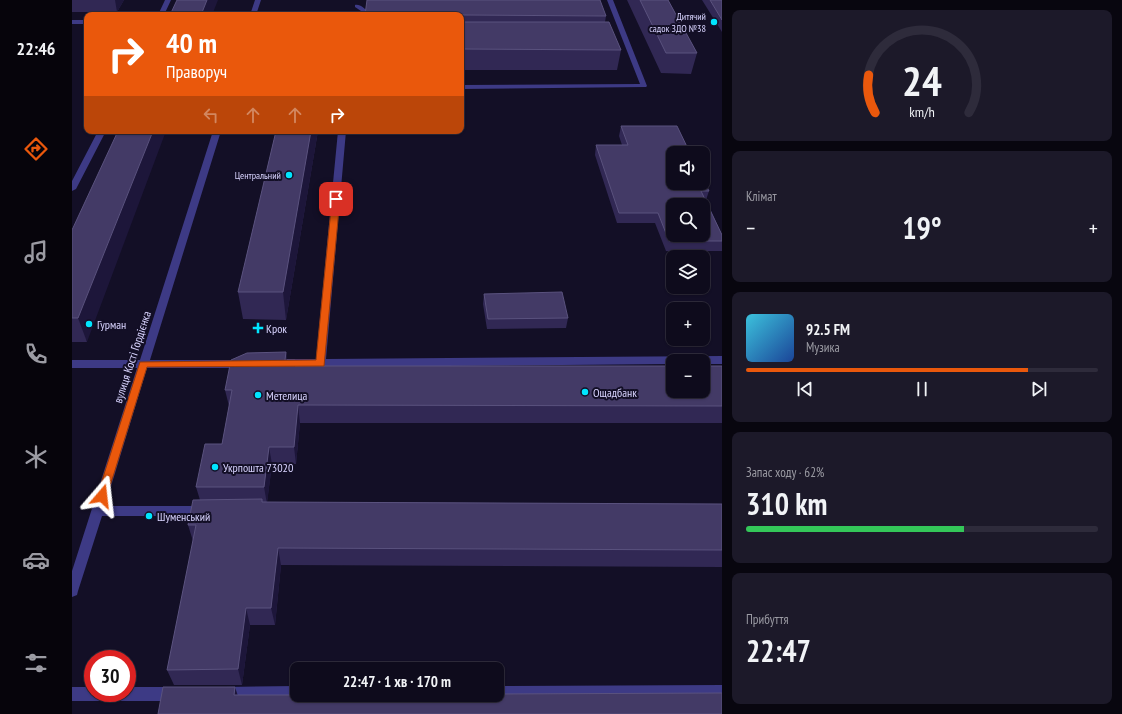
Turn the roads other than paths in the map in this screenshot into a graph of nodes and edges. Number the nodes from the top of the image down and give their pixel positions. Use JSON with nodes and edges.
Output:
{"nodes":[{"id":1,"x":168,"y":0,"type":"edge"},
{"id":2,"x":258,"y":0,"type":"edge"},
{"id":3,"x":610,"y":0,"type":"edge"},
{"id":4,"x":357,"y":6,"type":"dead end"},
{"id":5,"x":162,"y":12,"type":"edge"},
{"id":6,"x":254,"y":12,"type":"edge"},
{"id":7,"x":366,"y":12,"type":"edge"},
{"id":8,"x":608,"y":14,"type":"dead end"},
{"id":9,"x":616,"y":14,"type":"junction"},
{"id":10,"x":72,"y":22,"type":"edge"},
{"id":11,"x":84,"y":22,"type":"edge"},
{"id":12,"x":618,"y":39,"type":"edge"},
{"id":13,"x":626,"y":40,"type":"junction"},
{"id":14,"x":464,"y":87,"type":"edge"},
{"id":15,"x":100,"y":134,"type":"edge"},
{"id":16,"x":216,"y":134,"type":"edge"},
{"id":17,"x":342,"y":134,"type":"edge"},
{"id":18,"x":72,"y":189,"type":"edge"},
{"id":19,"x":722,"y":360,"type":"edge"},
{"id":20,"x":321,"y":363,"type":"junction"},
{"id":21,"x":72,"y":364,"type":"edge"},
{"id":22,"x":143,"y":364,"type":"junction"},
{"id":23,"x":249,"y":364,"type":"edge"},
{"id":24,"x":273,"y":364,"type":"edge"},
{"id":25,"x":97,"y":511,"type":"junction"},
{"id":26,"x":216,"y":511,"type":"edge"},
{"id":27,"x":72,"y":591,"type":"edge"},
{"id":28,"x":722,"y":692,"type":"edge"},
{"id":29,"x":290,"y":693,"type":"edge"},
{"id":30,"x":504,"y":693,"type":"edge"},
{"id":31,"x":72,"y":694,"type":"edge"},
{"id":32,"x":188,"y":694,"type":"edge"},
{"id":33,"x":212,"y":694,"type":"edge"}],
"edges":[{"from":1,"to":5,"type":"street"},
{"from":2,"to":6,"type":"street"},
{"from":3,"to":9,"type":"street"},
{"from":4,"to":7,"type":"street"},
{"from":8,"to":9,"type":"street"},
{"from":9,"to":13,"type":"street"},
{"from":10,"to":11,"type":"street"},
{"from":12,"to":13,"type":"street"},
{"from":13,"to":14,"type":"street"},
{"from":15,"to":18,"type":"street"},
{"from":16,"to":22,"type":"street","name":"вулиця Кості Гордієнка"},
{"from":17,"to":20,"type":"street"},
{"from":19,"to":20,"type":"street"},
{"from":20,"to":24,"type":"street"},
{"from":21,"to":22,"type":"street"},
{"from":22,"to":23,"type":"street"},
{"from":22,"to":25,"type":"street","name":"вулиця Кості Гордієнка"},
{"from":25,"to":26,"type":"street"},
{"from":25,"to":27,"type":"street","name":"вулиця Кості Гордієнка"},
{"from":28,"to":30,"type":"street"},
{"from":29,"to":33,"type":"street"},
{"from":31,"to":32,"type":"street"}]}
